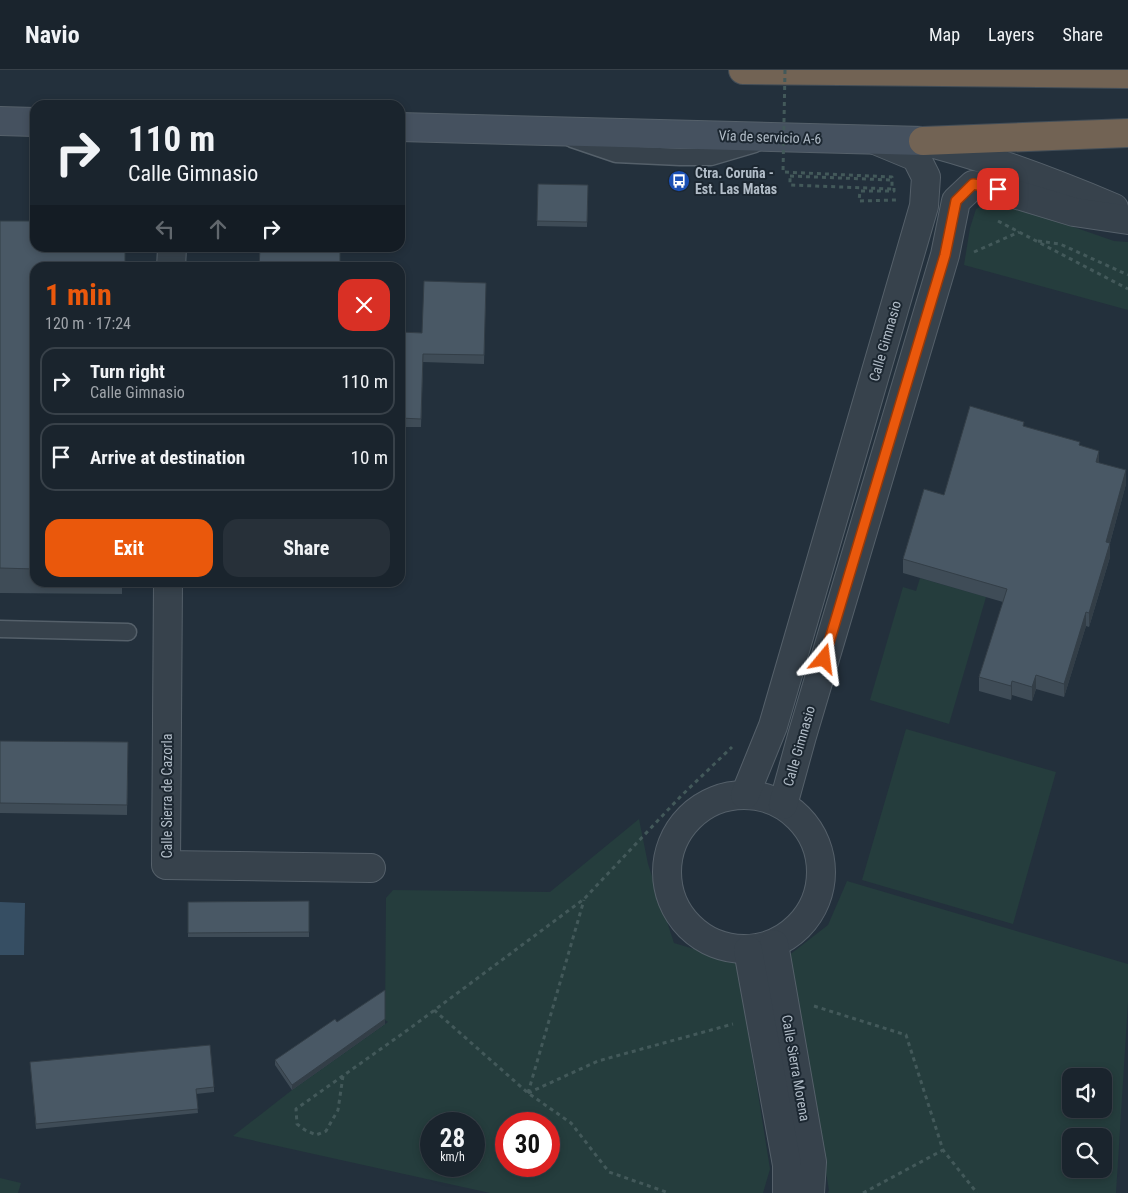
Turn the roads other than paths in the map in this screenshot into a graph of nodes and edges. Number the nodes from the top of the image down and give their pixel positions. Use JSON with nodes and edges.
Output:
{"nodes":[{"id":1,"x":743,"y":70,"type":"edge"},
{"id":2,"x":1128,"y":74,"type":"edge"},
{"id":3,"x":0,"y":121,"type":"edge"},
{"id":4,"x":30,"y":122,"type":"edge"},
{"id":5,"x":405,"y":127,"type":"edge"},
{"id":6,"x":1128,"y":133,"type":"edge"},
{"id":7,"x":875,"y":140,"type":"junction"},
{"id":8,"x":922,"y":141,"type":"junction"},
{"id":9,"x":1128,"y":214,"type":"edge"},
{"id":10,"x":1128,"y":220,"type":"edge"},
{"id":11,"x":168,"y":587,"type":"edge"},
{"id":12,"x":0,"y":629,"type":"edge"},
{"id":13,"x":128,"y":632,"type":"dead end"},
{"id":14,"x":745,"y":795,"type":"junction"},
{"id":15,"x":783,"y":805,"type":"junction"},
{"id":16,"x":371,"y":868,"type":"dead end"},
{"id":17,"x":761,"y":947,"type":"junction"},
{"id":18,"x":773,"y":1013,"type":"junction"},
{"id":19,"x":787,"y":1193,"type":"edge"},
{"id":20,"x":810,"y":1193,"type":"edge"}],
"edges":[{"from":1,"to":2,"type":"highway"},
{"from":3,"to":4,"type":"street"},
{"from":5,"to":7,"type":"street","name":"Vía de servicio A-6"},
{"from":6,"to":8,"type":"highway"},
{"from":7,"to":8,"type":"street","name":"Vía de servicio A-6"},
{"from":7,"to":14,"type":"street","name":"Calle Gimnasio"},
{"from":8,"to":9,"type":"street","name":"Vía de servicio A-6"},
{"from":10,"to":15,"type":"street","name":"Calle Gimnasio"},
{"from":11,"to":16,"type":"street","name":"Calle Sierra de Cazorla"},
{"from":12,"to":13,"type":"lane"},
{"from":14,"to":15,"type":"street"},
{"from":14,"to":17,"type":"street"},
{"from":15,"to":17,"type":"street"},
{"from":17,"to":18,"type":"street","name":"Calle Sierra Morena"},
{"from":18,"to":19,"type":"street","name":"Calle Sierra Morena"},
{"from":18,"to":20,"type":"street","name":"Calle Sierra Morena"}]}
